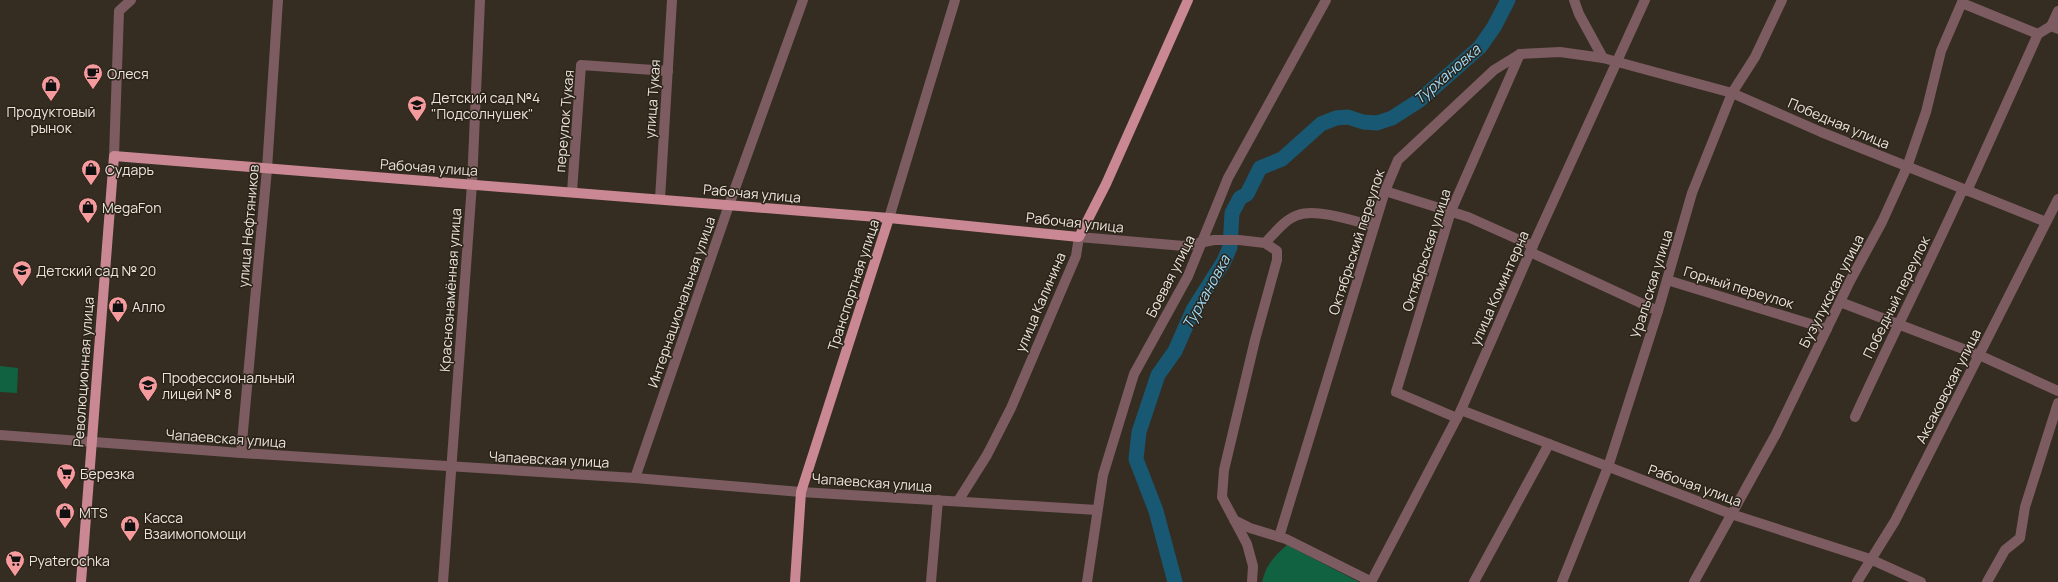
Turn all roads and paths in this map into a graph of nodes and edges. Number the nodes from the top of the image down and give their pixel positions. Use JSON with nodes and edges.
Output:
{"nodes":[{"id":1,"x":130,"y":0,"type":"edge"},
{"id":2,"x":278,"y":0,"type":"edge"},
{"id":3,"x":480,"y":0,"type":"edge"},
{"id":4,"x":672,"y":0,"type":"edge"},
{"id":5,"x":803,"y":0,"type":"edge"},
{"id":6,"x":955,"y":0,"type":"edge"},
{"id":7,"x":1188,"y":0,"type":"edge"},
{"id":8,"x":1326,"y":0,"type":"edge"},
{"id":9,"x":1574,"y":0,"type":"edge"},
{"id":10,"x":1645,"y":0,"type":"edge"},
{"id":11,"x":1782,"y":0,"type":"edge"},
{"id":12,"x":1963,"y":1,"type":"edge"},
{"id":13,"x":2058,"y":11,"type":"edge"},
{"id":14,"x":2055,"y":27,"type":"edge"},
{"id":15,"x":2038,"y":34,"type":"junction"},
{"id":16,"x":1520,"y":54,"type":"junction"},
{"id":17,"x":1603,"y":58,"type":"junction"},
{"id":18,"x":1617,"y":62,"type":"junction"},
{"id":19,"x":668,"y":72,"type":"junction"},
{"id":20,"x":1732,"y":93,"type":"junction"},
{"id":21,"x":114,"y":156,"type":"junction"},
{"id":22,"x":1907,"y":167,"type":"junction"},
{"id":23,"x":267,"y":169,"type":"junction"},
{"id":24,"x":472,"y":184,"type":"junction"},
{"id":25,"x":1965,"y":190,"type":"junction"},
{"id":26,"x":1385,"y":191,"type":"junction"},
{"id":27,"x":572,"y":192,"type":"junction"},
{"id":28,"x":2058,"y":199,"type":"edge"},
{"id":29,"x":660,"y":200,"type":"junction"},
{"id":30,"x":729,"y":205,"type":"junction"},
{"id":31,"x":1451,"y":211,"type":"junction"},
{"id":32,"x":889,"y":218,"type":"junction"},
{"id":33,"x":2046,"y":222,"type":"junction"},
{"id":34,"x":1374,"y":226,"type":"junction"},
{"id":35,"x":1079,"y":237,"type":"junction"},
{"id":36,"x":1203,"y":242,"type":"junction"},
{"id":37,"x":1265,"y":243,"type":"junction"},
{"id":38,"x":1531,"y":249,"type":"junction"},
{"id":39,"x":1667,"y":280,"type":"junction"},
{"id":40,"x":1840,"y":302,"type":"junction"},
{"id":41,"x":1658,"y":311,"type":"junction"},
{"id":42,"x":1897,"y":324,"type":"junction"},
{"id":43,"x":1826,"y":329,"type":"junction"},
{"id":44,"x":1979,"y":355,"type":"junction"},
{"id":45,"x":2058,"y":391,"type":"edge"},
{"id":46,"x":1396,"y":392,"type":"joint"},
{"id":47,"x":2058,"y":403,"type":"edge"},
{"id":48,"x":1459,"y":414,"type":"junction"},
{"id":49,"x":1855,"y":417,"type":"dead end"},
{"id":50,"x":0,"y":435,"type":"edge"},
{"id":51,"x":92,"y":443,"type":"junction"},
{"id":52,"x":1549,"y":444,"type":"junction"},
{"id":53,"x":241,"y":453,"type":"junction"},
{"id":54,"x":450,"y":467,"type":"junction"},
{"id":55,"x":1608,"y":467,"type":"junction"},
{"id":56,"x":635,"y":478,"type":"junction"},
{"id":57,"x":801,"y":492,"type":"junction"},
{"id":58,"x":938,"y":500,"type":"junction"},
{"id":59,"x":958,"y":501,"type":"junction"},
{"id":60,"x":1097,"y":510,"type":"junction"},
{"id":61,"x":1731,"y":514,"type":"junction"},
{"id":62,"x":1234,"y":520,"type":"junction"},
{"id":63,"x":1279,"y":537,"type":"junction"},
{"id":64,"x":1870,"y":559,"type":"junction"},
{"id":65,"x":81,"y":582,"type":"edge"},
{"id":66,"x":443,"y":582,"type":"edge"},
{"id":67,"x":795,"y":582,"type":"edge"},
{"id":68,"x":931,"y":582,"type":"edge"},
{"id":69,"x":1088,"y":582,"type":"edge"},
{"id":70,"x":1252,"y":582,"type":"edge"},
{"id":71,"x":1371,"y":582,"type":"edge"},
{"id":72,"x":1474,"y":582,"type":"edge"},
{"id":73,"x":1562,"y":582,"type":"edge"},
{"id":74,"x":1694,"y":582,"type":"edge"},
{"id":75,"x":1858,"y":582,"type":"edge"},
{"id":76,"x":1921,"y":582,"type":"edge"},
{"id":77,"x":1987,"y":582,"type":"edge"}],
"edges":[{"from":1,"to":21,"type":"street","name":"Революционная улица"},
{"from":2,"to":23,"type":"street","name":"улица Нефтяников"},
{"from":3,"to":24,"type":"street","name":"Краснознамённая улица"},
{"from":4,"to":19,"type":"street","name":"улица Тукая"},
{"from":5,"to":30,"type":"street","name":"Интернациональная улица"},
{"from":6,"to":32,"type":"street","name":"Транспортная улица"},
{"from":7,"to":35,"type":"main road","name":"улица Калинина"},
{"from":8,"to":36,"type":"street","name":"Боевая улица"},
{"from":9,"to":17,"type":"street"},
{"from":10,"to":18,"type":"street","name":"улица Коминтерна"},
{"from":11,"to":20,"type":"street","name":"Уральская улица"},
{"from":12,"to":15,"type":"street"},
{"from":12,"to":22,"type":"street","name":"Бузулукская улица"},
{"from":13,"to":14,"type":"street"},
{"from":14,"to":15,"type":"street"},
{"from":15,"to":25,"type":"street","name":"Победный переулок"},
{"from":16,"to":17,"type":"street","name":"Октябрьский переулок"},
{"from":16,"to":26,"type":"street","name":"Октябрьский переулок"},
{"from":16,"to":31,"type":"street","name":"Октябрьская улица"},
{"from":17,"to":18,"type":"street","name":"Октябрьский переулок"},
{"from":18,"to":20,"type":"street","name":"Победная улица"},
{"from":18,"to":38,"type":"street","name":"улица Коминтерна"},
{"from":19,"to":27,"type":"street","name":"переулок Тукая"},
{"from":19,"to":29,"type":"street","name":"улица Тукая"},
{"from":20,"to":22,"type":"street","name":"Победная улица"},
{"from":20,"to":39,"type":"street","name":"Уральская улица"},
{"from":21,"to":23,"type":"main road","name":"Рабочая улица"},
{"from":21,"to":51,"type":"main road","name":"Революционная улица"},
{"from":22,"to":25,"type":"street","name":"Победная улица"},
{"from":22,"to":40,"type":"street","name":"Бузулукская улица"},
{"from":23,"to":24,"type":"main road","name":"Рабочая улица"},
{"from":23,"to":53,"type":"street","name":"улица Нефтяников"},
{"from":24,"to":27,"type":"main road","name":"Рабочая улица"},
{"from":24,"to":54,"type":"street","name":"Краснознамённая улица"},
{"from":25,"to":33,"type":"street","name":"Победная улица"},
{"from":25,"to":42,"type":"street","name":"Победный переулок"},
{"from":26,"to":31,"type":"street"},
{"from":26,"to":34,"type":"street","name":"Октябрьский переулок"},
{"from":27,"to":29,"type":"main road","name":"Рабочая улица"},
{"from":28,"to":33,"type":"street","name":"Аксаковская улица"},
{"from":29,"to":30,"type":"main road","name":"Рабочая улица"},
{"from":30,"to":32,"type":"main road","name":"Рабочая улица"},
{"from":30,"to":56,"type":"street","name":"Интернациональная улица"},
{"from":31,"to":38,"type":"street"},
{"from":31,"to":46,"type":"street","name":"Октябрьская улица"},
{"from":32,"to":35,"type":"main road","name":"Рабочая улица"},
{"from":32,"to":57,"type":"main road","name":"Транспортная улица"},
{"from":33,"to":44,"type":"street","name":"Аксаковская улица"},
{"from":34,"to":37,"type":"street"},
{"from":34,"to":63,"type":"street","name":"Октябрьский переулок"},
{"from":35,"to":36,"type":"street","name":"Рабочая улица"},
{"from":35,"to":59,"type":"street","name":"улица Калинина"},
{"from":36,"to":37,"type":"street","name":"Рабочая улица"},
{"from":36,"to":60,"type":"street","name":"Боевая улица"},
{"from":37,"to":62,"type":"street"},
{"from":38,"to":41,"type":"street"},
{"from":38,"to":48,"type":"street","name":"улица Коминтерна"},
{"from":39,"to":41,"type":"street","name":"Уральская улица"},
{"from":39,"to":43,"type":"street","name":"Горный переулок"},
{"from":40,"to":42,"type":"street"},
{"from":40,"to":43,"type":"street","name":"Бузулукская улица"},
{"from":41,"to":55,"type":"street","name":"Уральская улица"},
{"from":42,"to":44,"type":"street"},
{"from":42,"to":49,"type":"street","name":"Победный переулок"},
{"from":43,"to":61,"type":"street","name":"Бузулукская улица"},
{"from":44,"to":45,"type":"street"},
{"from":44,"to":64,"type":"street","name":"Аксаковская улица"},
{"from":46,"to":48,"type":"street","name":"Рабочая улица"},
{"from":47,"to":77,"type":"street"},
{"from":48,"to":52,"type":"street","name":"Рабочая улица"},
{"from":48,"to":71,"type":"street","name":"улица Коминтерна"},
{"from":50,"to":51,"type":"street","name":"Чапаевская улица"},
{"from":51,"to":53,"type":"street","name":"Чапаевская улица"},
{"from":51,"to":65,"type":"main road","name":"Революционная улица"},
{"from":52,"to":55,"type":"street","name":"Рабочая улица"},
{"from":52,"to":72,"type":"street"},
{"from":53,"to":54,"type":"street","name":"Чапаевская улица"},
{"from":54,"to":56,"type":"street","name":"Чапаевская улица"},
{"from":54,"to":66,"type":"street","name":"Краснознамённая улица"},
{"from":55,"to":61,"type":"street","name":"Рабочая улица"},
{"from":55,"to":73,"type":"street","name":"Уральская улица"},
{"from":56,"to":57,"type":"street","name":"Чапаевская улица"},
{"from":57,"to":58,"type":"street","name":"Чапаевская улица"},
{"from":57,"to":67,"type":"main road","name":"Транспортная улица"},
{"from":58,"to":59,"type":"street","name":"Чапаевская улица"},
{"from":58,"to":68,"type":"street"},
{"from":59,"to":60,"type":"street","name":"Чапаевская улица"},
{"from":60,"to":69,"type":"street","name":"Боевая улица"},
{"from":61,"to":64,"type":"street","name":"Рабочая улица"},
{"from":61,"to":74,"type":"street","name":"Бузулукская улица"},
{"from":62,"to":63,"type":"street"},
{"from":62,"to":70,"type":"street"},
{"from":63,"to":71,"type":"street"},
{"from":64,"to":75,"type":"street","name":"Аксаковская улица"},
{"from":64,"to":76,"type":"street","name":"Рабочая улица"}]}
